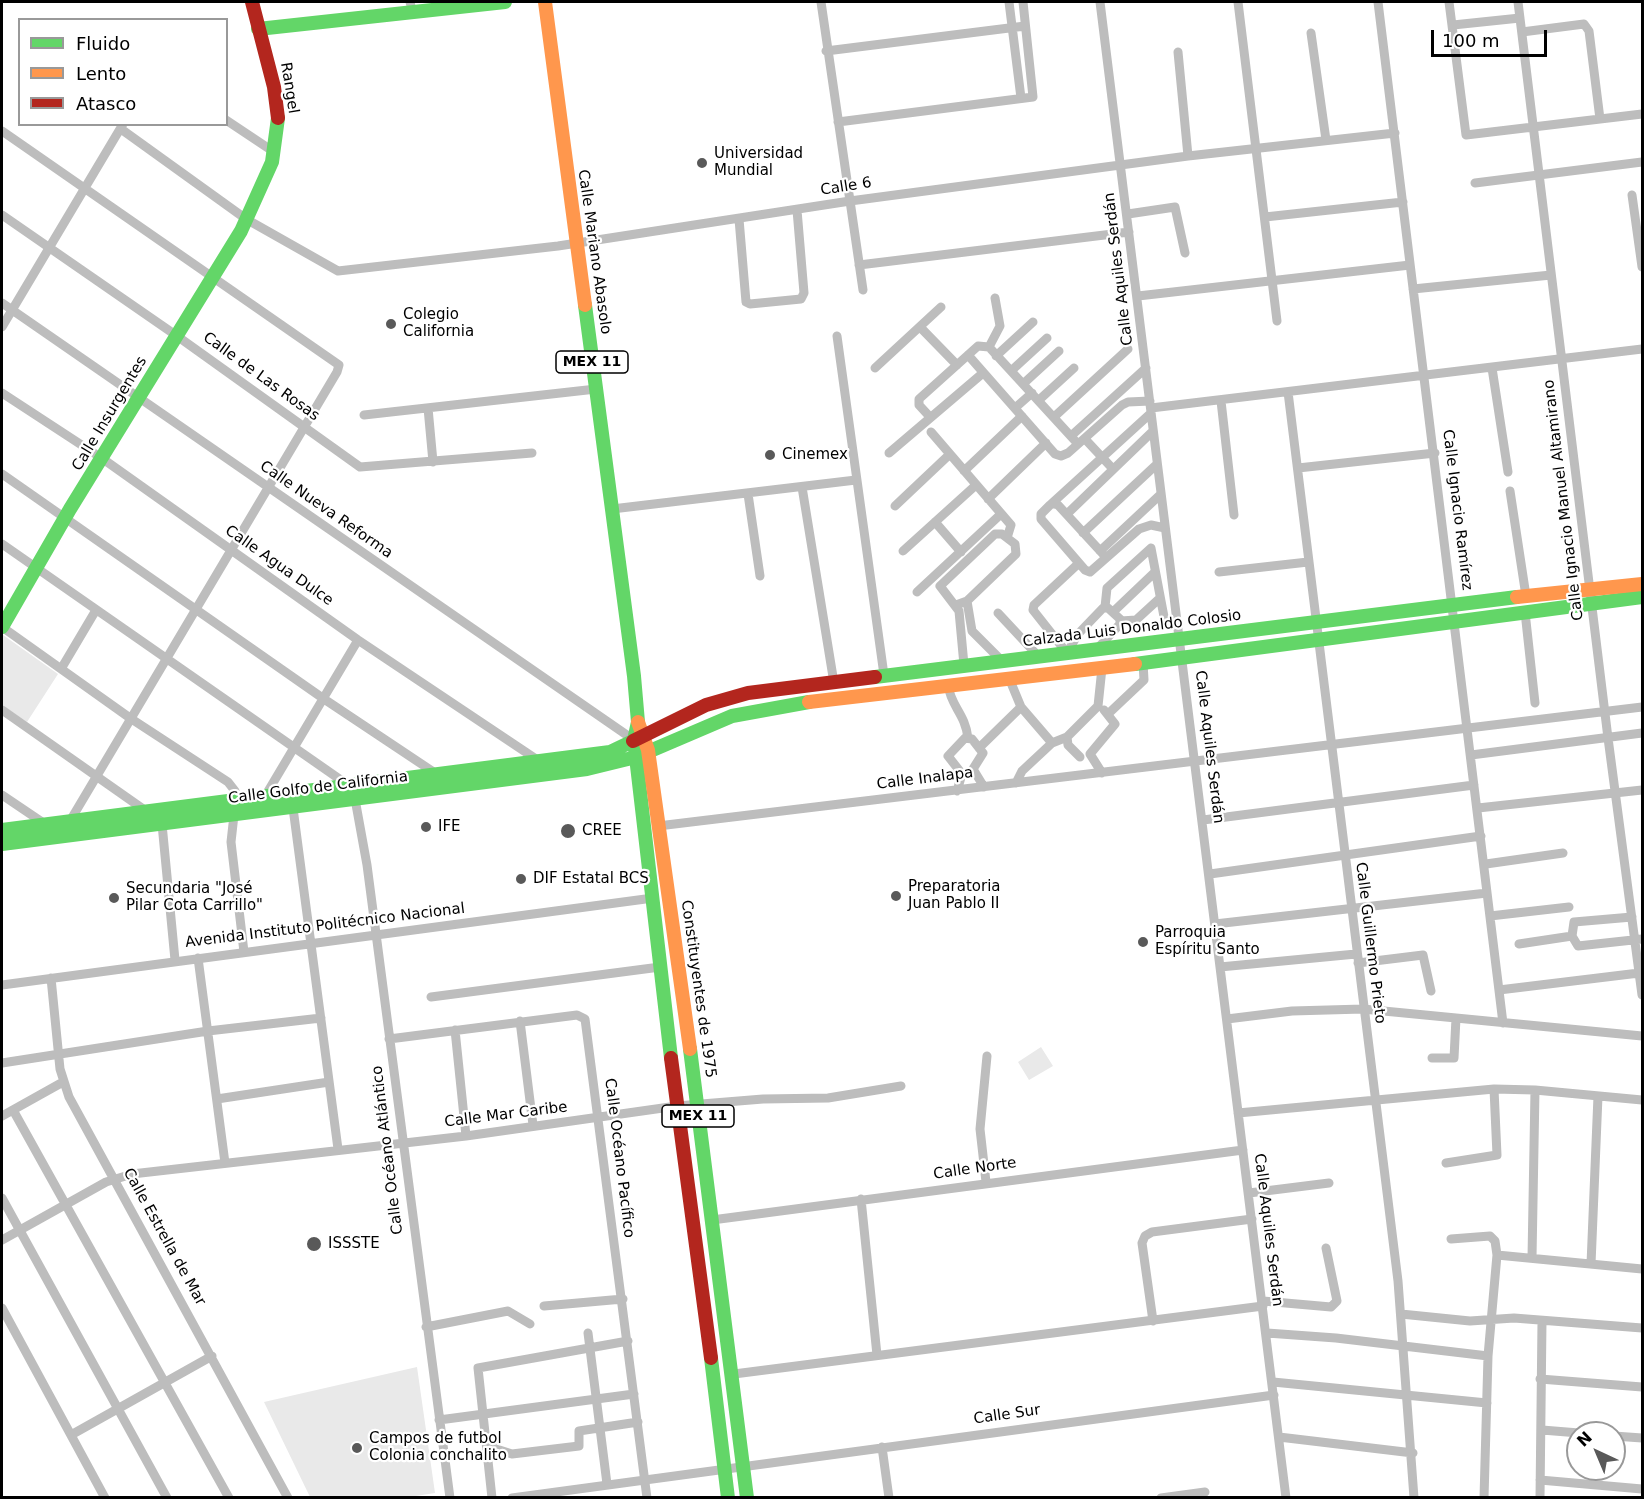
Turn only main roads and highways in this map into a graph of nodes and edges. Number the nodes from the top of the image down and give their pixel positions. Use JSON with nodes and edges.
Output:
{"nodes":[{"id":1,"x":252,"y":2,"type":"edge"},
{"id":2,"x":505,"y":2,"type":"edge"},
{"id":3,"x":545,"y":2,"type":"edge"},
{"id":4,"x":411,"y":6,"type":"edge"},
{"id":5,"x":258,"y":29,"type":"junction"},
{"id":6,"x":246,"y":219,"type":"joint"},
{"id":7,"x":1642,"y":584,"type":"edge"},
{"id":8,"x":1591,"y":597,"type":"junction"},
{"id":9,"x":1642,"y":597,"type":"edge"},
{"id":10,"x":2,"y":627,"type":"edge"},
{"id":11,"x":1131,"y":644,"type":"junction"},
{"id":12,"x":1003,"y":662,"type":"junction"},
{"id":13,"x":1138,"y":662,"type":"junction"},
{"id":14,"x":1009,"y":678,"type":"junction"},
{"id":15,"x":834,"y":683,"type":"junction"},
{"id":16,"x":832,"y":698,"type":"junction"},
{"id":17,"x":639,"y":737,"type":"junction"},
{"id":18,"x":642,"y":753,"type":"junction"},
{"id":19,"x":542,"y":769,"type":"junction"},
{"id":20,"x":352,"y":793,"type":"junction"},
{"id":21,"x":237,"y":801,"type":"junction"},
{"id":22,"x":146,"y":811,"type":"junction"},
{"id":23,"x":234,"y":815,"type":"junction"},
{"id":24,"x":162,"y":824,"type":"junction"},
{"id":25,"x":2,"y":830,"type":"edge"},
{"id":26,"x":46,"y":832,"type":"junction"},
{"id":27,"x":2,"y":844,"type":"edge"},
{"id":28,"x":728,"y":1497,"type":"edge"},
{"id":29,"x":747,"y":1497,"type":"edge"}],
"edges":[{"from":1,"to":5,"type":"main road","name":"Rangel"},
{"from":2,"to":4,"type":"main road"},
{"from":3,"to":17,"type":"main road","name":"Calle Mariano Abasolo","number":"MEX 11"},
{"from":4,"to":5,"type":"main road"},
{"from":5,"to":6,"type":"main road","name":"Rangel"},
{"from":6,"to":10,"type":"main road","name":"Calle Insurgentes"},
{"from":7,"to":8,"type":"main road","name":"Calzada Luis Donaldo Colosio"},
{"from":8,"to":9,"type":"main road","name":"Calzada Luis Donaldo Colosio"},
{"from":8,"to":11,"type":"main road","name":"Calzada Luis Donaldo Colosio"},
{"from":8,"to":13,"type":"main road","name":"Calzada Luis Donaldo Colosio"},
{"from":11,"to":12,"type":"main road","name":"Calzada Luis Donaldo Colosio"},
{"from":11,"to":13,"type":"main road"},
{"from":12,"to":14,"type":"main road"},
{"from":12,"to":15,"type":"main road","name":"Calzada Luis Donaldo Colosio"},
{"from":13,"to":14,"type":"main road","name":"Calzada Luis Donaldo Colosio"},
{"from":14,"to":16,"type":"main road","name":"Calzada Luis Donaldo Colosio"},
{"from":15,"to":16,"type":"main road"},
{"from":15,"to":17,"type":"main road","name":"Calzada Luis Donaldo Colosio"},
{"from":16,"to":18,"type":"main road","name":"Calzada Luis Donaldo Colosio"},
{"from":17,"to":18,"type":"main road","name":"Constituyentes de 1975","number":"MEX 11"},
{"from":17,"to":19,"type":"main road","name":"Calle Golfo de California"},
{"from":18,"to":19,"type":"main road","name":"Calle Golfo de California"},
{"from":18,"to":28,"type":"main road","name":"Constituyentes de 1975","number":"MEX 11"},
{"from":18,"to":29,"type":"main road","name":"Constituyentes de 1975","number":"MEX 11"},
{"from":19,"to":20,"type":"main road","name":"Calle Golfo de California"},
{"from":20,"to":21,"type":"main road","name":"Calle Golfo de California"},
{"from":20,"to":23,"type":"main road","name":"Calle Golfo de California"},
{"from":21,"to":22,"type":"main road","name":"Calle Golfo de California"},
{"from":21,"to":23,"type":"main road"},
{"from":22,"to":24,"type":"main road"},
{"from":22,"to":26,"type":"main road","name":"Calle Golfo de California"},
{"from":23,"to":24,"type":"main road","name":"Calle Golfo de California"},
{"from":24,"to":26,"type":"main road","name":"Calle Golfo de California"},
{"from":25,"to":26,"type":"main road","name":"Calle Golfo de California"},
{"from":26,"to":27,"type":"main road","name":"Calle Golfo de California"}]}
